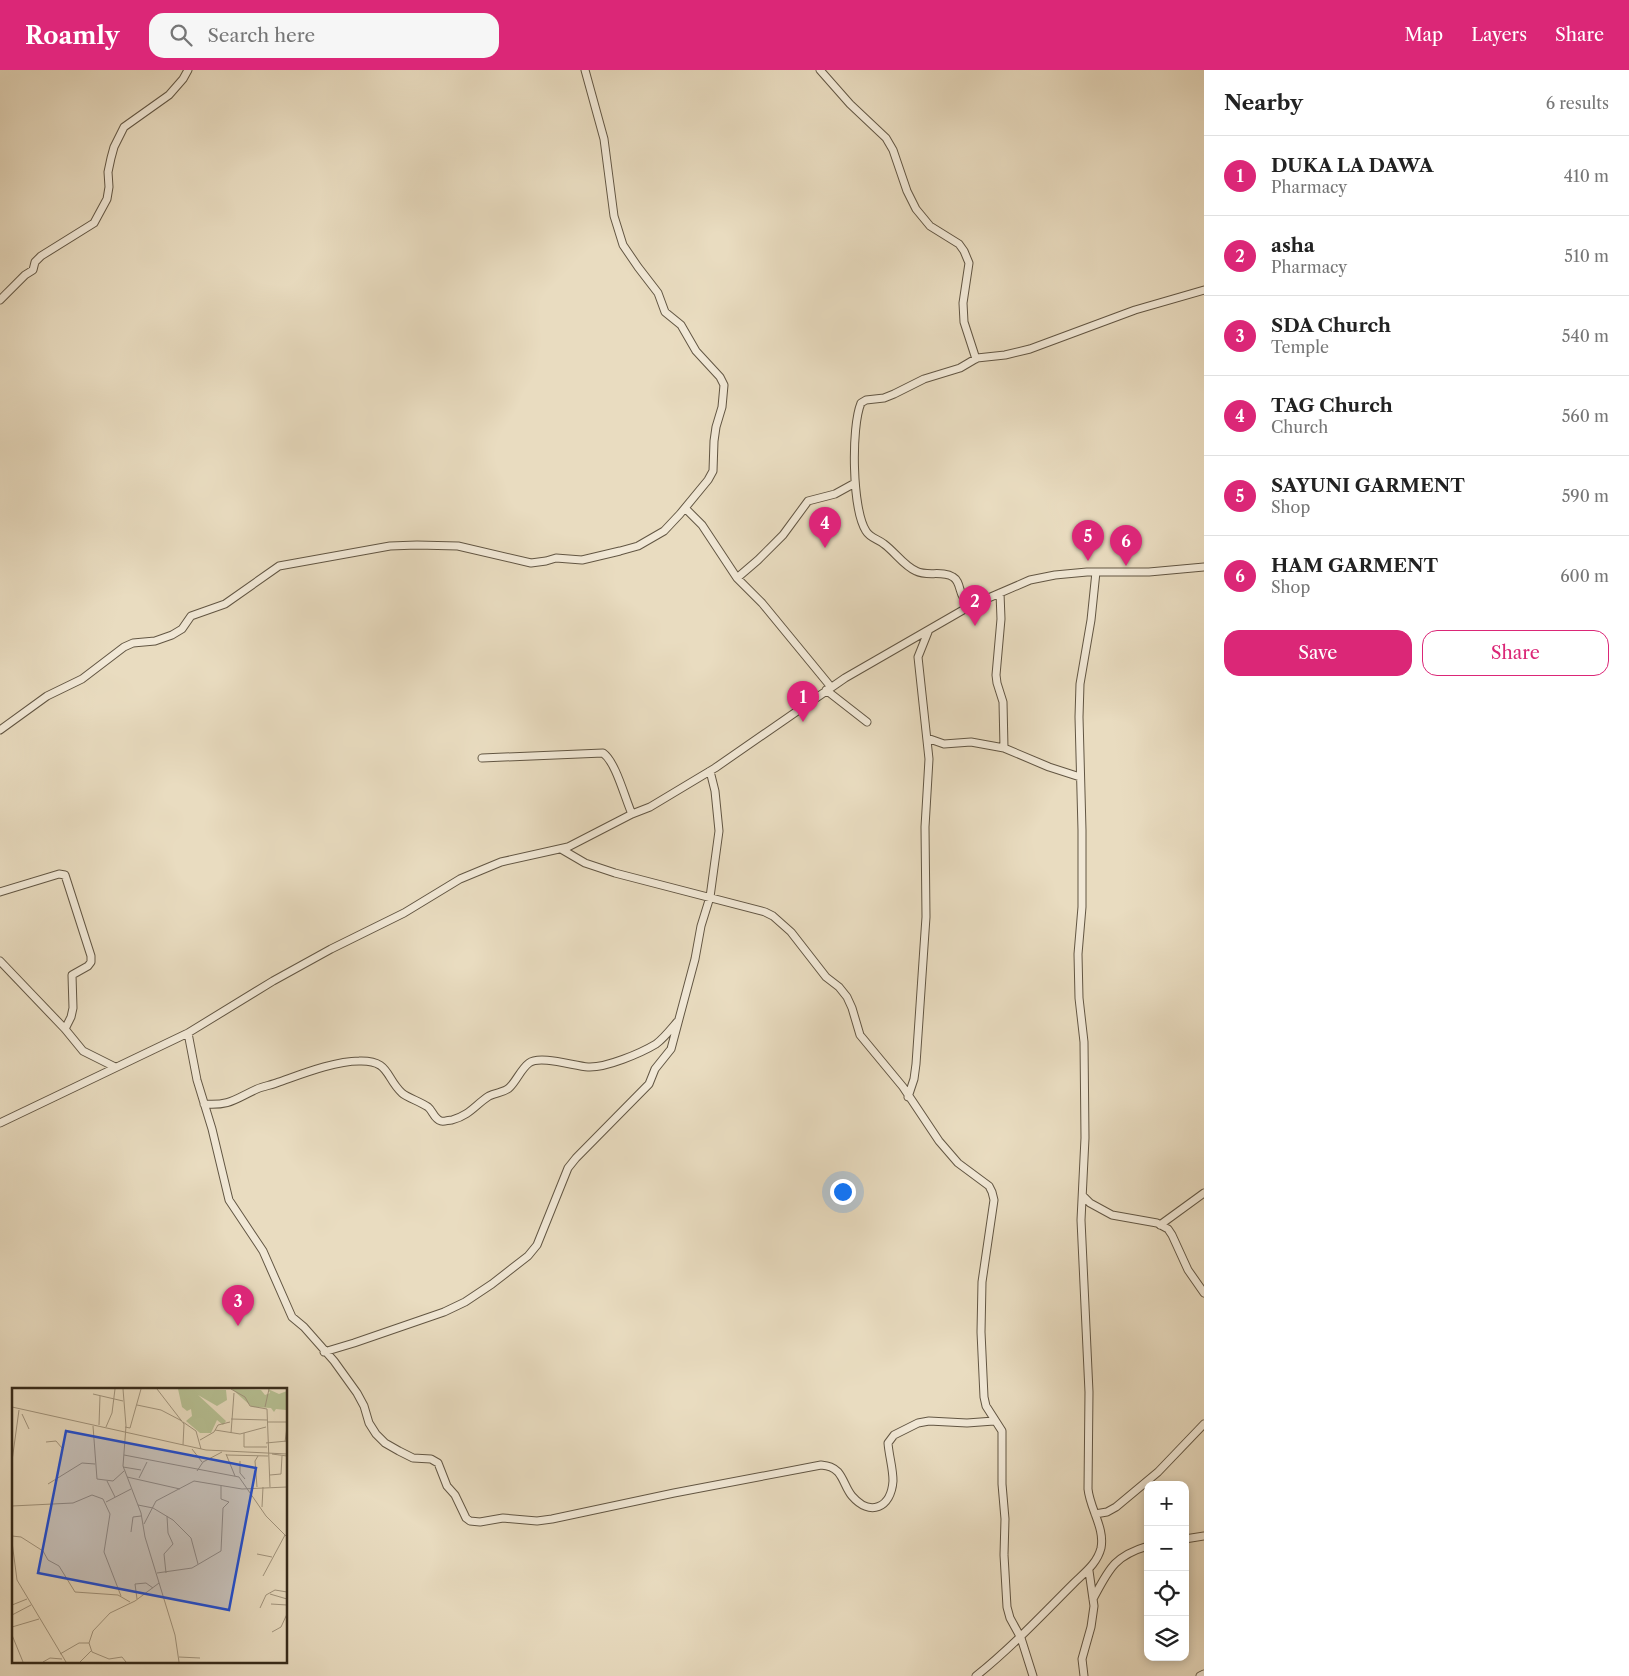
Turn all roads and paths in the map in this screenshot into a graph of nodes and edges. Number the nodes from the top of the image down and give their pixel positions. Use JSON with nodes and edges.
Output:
{"nodes":[{"id":1,"x":188,"y":70,"type":"edge"},
{"id":2,"x":585,"y":70,"type":"edge"},
{"id":3,"x":820,"y":70,"type":"edge"},
{"id":4,"x":1204,"y":290,"type":"edge"},
{"id":5,"x":0,"y":300,"type":"edge"},
{"id":6,"x":976,"y":359,"type":"junction"},
{"id":7,"x":855,"y":483,"type":"junction"},
{"id":8,"x":686,"y":508,"type":"junction"},
{"id":9,"x":1204,"y":567,"type":"edge"},
{"id":10,"x":1096,"y":572,"type":"junction"},
{"id":11,"x":737,"y":578,"type":"junction"},
{"id":12,"x":1000,"y":593,"type":"junction"},
{"id":13,"x":970,"y":606,"type":"junction"},
{"id":14,"x":928,"y":631,"type":"junction"},
{"id":15,"x":828,"y":689,"type":"junction"},
{"id":16,"x":867,"y":722,"type":"dead end"},
{"id":17,"x":0,"y":730,"type":"edge"},
{"id":18,"x":927,"y":738,"type":"junction"},
{"id":19,"x":1004,"y":748,"type":"junction"},
{"id":20,"x":482,"y":758,"type":"dead end"},
{"id":21,"x":710,"y":771,"type":"junction"},
{"id":22,"x":1080,"y":777,"type":"junction"},
{"id":23,"x":632,"y":814,"type":"junction"},
{"id":24,"x":561,"y":849,"type":"junction"},
{"id":25,"x":0,"y":892,"type":"edge"},
{"id":26,"x":710,"y":897,"type":"junction"},
{"id":27,"x":0,"y":962,"type":"edge"},
{"id":28,"x":679,"y":1020,"type":"junction"},
{"id":29,"x":65,"y":1029,"type":"junction"},
{"id":30,"x":188,"y":1033,"type":"junction"},
{"id":31,"x":115,"y":1067,"type":"junction"},
{"id":32,"x":908,"y":1097,"type":"junction"},
{"id":33,"x":204,"y":1104,"type":"junction"},
{"id":34,"x":0,"y":1123,"type":"edge"},
{"id":35,"x":1204,"y":1193,"type":"edge"},
{"id":36,"x":1083,"y":1196,"type":"junction"},
{"id":37,"x":1160,"y":1225,"type":"junction"},
{"id":38,"x":1204,"y":1294,"type":"edge"},
{"id":39,"x":324,"y":1352,"type":"junction"},
{"id":40,"x":994,"y":1421,"type":"junction"},
{"id":41,"x":1204,"y":1424,"type":"edge"},
{"id":42,"x":1094,"y":1514,"type":"junction"},
{"id":43,"x":1204,"y":1536,"type":"edge"},
{"id":44,"x":1189,"y":1538,"type":"edge"},
{"id":45,"x":1144,"y":1547,"type":"edge"},
{"id":46,"x":1089,"y":1571,"type":"junction"},
{"id":47,"x":1093,"y":1599,"type":"junction"},
{"id":48,"x":1021,"y":1638,"type":"junction"},
{"id":49,"x":1204,"y":1674,"type":"edge"},
{"id":50,"x":976,"y":1676,"type":"edge"},
{"id":51,"x":1033,"y":1676,"type":"edge"},
{"id":52,"x":1084,"y":1676,"type":"edge"},
{"id":53,"x":1200,"y":1676,"type":"edge"}],
"edges":[{"from":1,"to":5,"type":"street"},
{"from":2,"to":8,"type":"street"},
{"from":3,"to":6,"type":"street"},
{"from":4,"to":6,"type":"street"},
{"from":6,"to":7,"type":"street"},
{"from":7,"to":11,"type":"street"},
{"from":7,"to":13,"type":"street"},
{"from":8,"to":11,"type":"street"},
{"from":8,"to":17,"type":"street"},
{"from":9,"to":10,"type":"street"},
{"from":10,"to":12,"type":"street"},
{"from":10,"to":22,"type":"street"},
{"from":11,"to":15,"type":"street"},
{"from":12,"to":13,"type":"street"},
{"from":12,"to":19,"type":"street"},
{"from":13,"to":14,"type":"street"},
{"from":14,"to":15,"type":"street"},
{"from":14,"to":18,"type":"street"},
{"from":15,"to":16,"type":"street"},
{"from":15,"to":21,"type":"street"},
{"from":18,"to":19,"type":"street"},
{"from":18,"to":32,"type":"street"},
{"from":19,"to":22,"type":"street"},
{"from":20,"to":23,"type":"street"},
{"from":21,"to":23,"type":"street"},
{"from":21,"to":26,"type":"street"},
{"from":22,"to":36,"type":"street"},
{"from":23,"to":24,"type":"street"},
{"from":24,"to":26,"type":"street"},
{"from":24,"to":30,"type":"street"},
{"from":25,"to":29,"type":"street"},
{"from":26,"to":28,"type":"street"},
{"from":26,"to":32,"type":"street"},
{"from":27,"to":29,"type":"street"},
{"from":28,"to":33,"type":"street"},
{"from":28,"to":39,"type":"street"},
{"from":29,"to":31,"type":"street"},
{"from":30,"to":31,"type":"street"},
{"from":30,"to":33,"type":"street"},
{"from":31,"to":34,"type":"street"},
{"from":32,"to":40,"type":"street"},
{"from":33,"to":39,"type":"street"},
{"from":35,"to":37,"type":"street"},
{"from":36,"to":37,"type":"street"},
{"from":36,"to":42,"type":"street"},
{"from":37,"to":38,"type":"street"},
{"from":39,"to":40,"type":"street"},
{"from":40,"to":48,"type":"street"},
{"from":41,"to":42,"type":"street"},
{"from":42,"to":46,"type":"street"},
{"from":43,"to":44,"type":"street"},
{"from":45,"to":47,"type":"street"},
{"from":46,"to":47,"type":"street"},
{"from":46,"to":48,"type":"street"},
{"from":47,"to":52,"type":"street"},
{"from":48,"to":50,"type":"street"},
{"from":48,"to":51,"type":"street"},
{"from":49,"to":53,"type":"street"}]}
